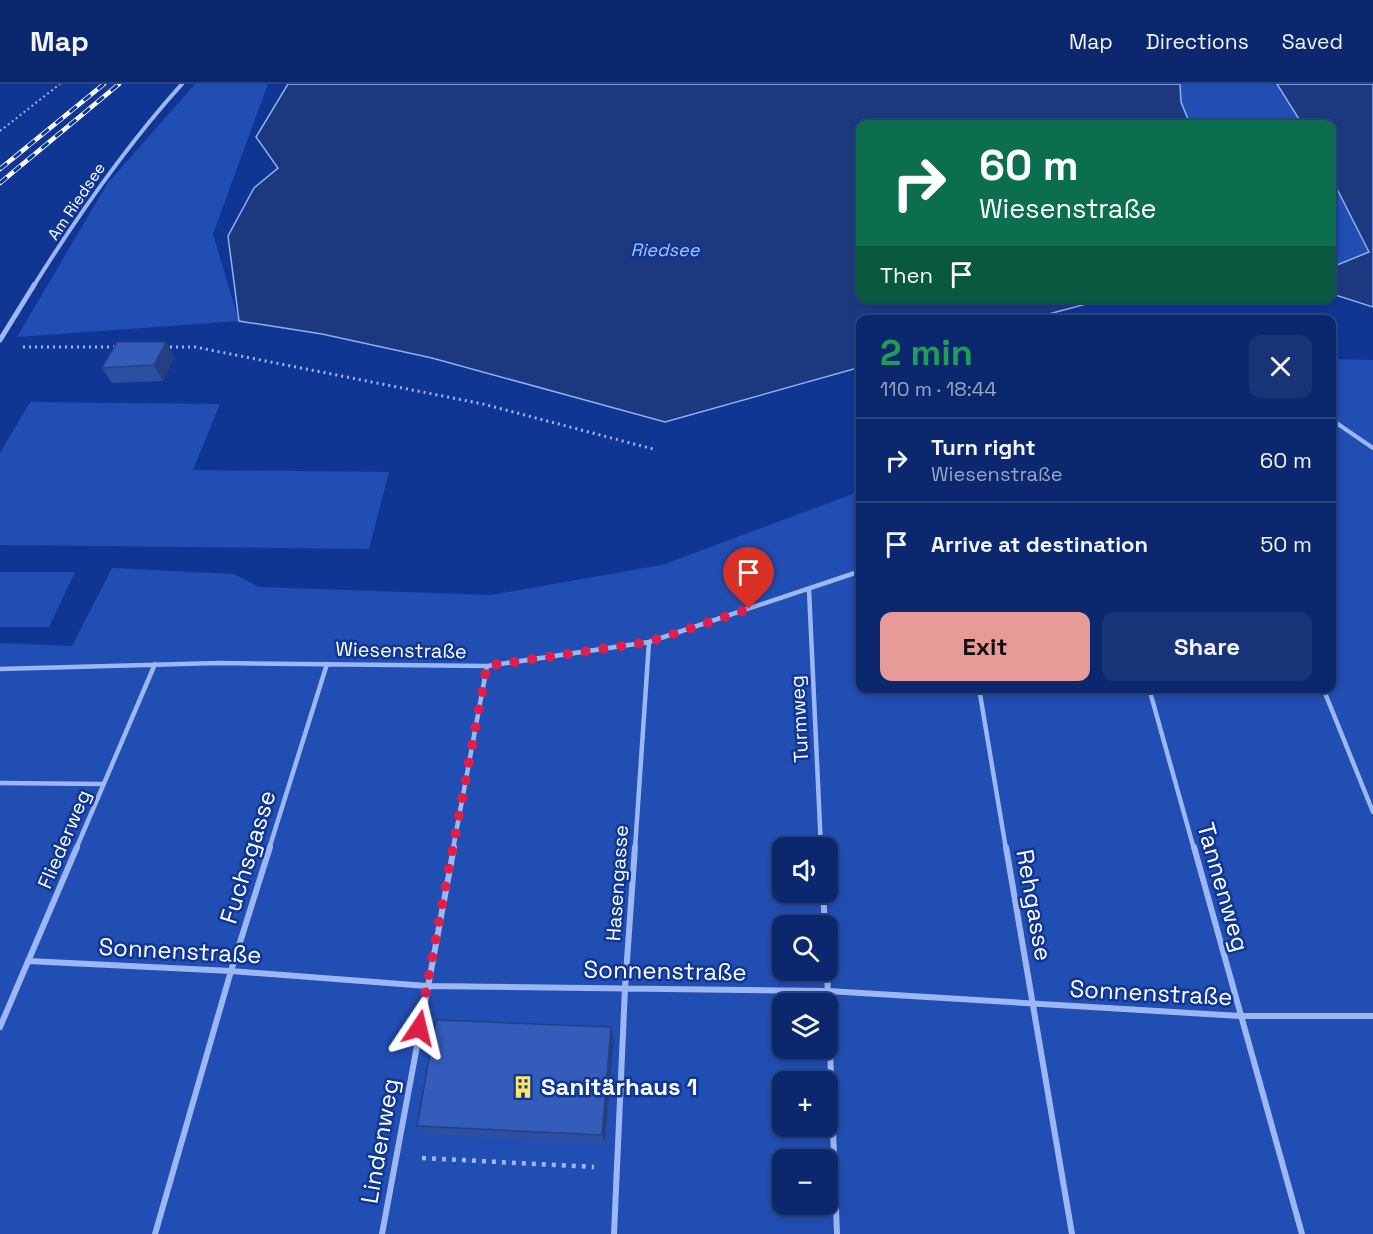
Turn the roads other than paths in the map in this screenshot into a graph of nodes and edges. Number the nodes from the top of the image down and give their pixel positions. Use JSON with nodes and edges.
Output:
{"nodes":[{"id":1,"x":182,"y":84,"type":"edge"},
{"id":2,"x":0,"y":340,"type":"edge"},
{"id":3,"x":1336,"y":423,"type":"edge"},
{"id":4,"x":1373,"y":448,"type":"edge"},
{"id":5,"x":856,"y":573,"type":"edge"},
{"id":6,"x":809,"y":590,"type":"junction"},
{"id":7,"x":649,"y":642,"type":"junction"},
{"id":8,"x":154,"y":664,"type":"junction"},
{"id":9,"x":327,"y":664,"type":"junction"},
{"id":10,"x":487,"y":666,"type":"junction"},
{"id":11,"x":0,"y":669,"type":"edge"},
{"id":12,"x":980,"y":693,"type":"edge"},
{"id":13,"x":1150,"y":693,"type":"edge"},
{"id":14,"x":1325,"y":693,"type":"edge"},
{"id":15,"x":0,"y":783,"type":"edge"},
{"id":16,"x":104,"y":784,"type":"junction"},
{"id":17,"x":1373,"y":812,"type":"edge"},
{"id":18,"x":820,"y":837,"type":"edge"},
{"id":19,"x":28,"y":961,"type":"junction"},
{"id":20,"x":231,"y":971,"type":"junction"},
{"id":21,"x":828,"y":981,"type":"edge"},
{"id":22,"x":427,"y":986,"type":"junction"},
{"id":23,"x":625,"y":988,"type":"junction"},
{"id":24,"x":828,"y":991,"type":"junction"},
{"id":25,"x":1033,"y":1004,"type":"junction"},
{"id":26,"x":1240,"y":1016,"type":"junction"},
{"id":27,"x":1373,"y":1016,"type":"edge"},
{"id":28,"x":0,"y":1027,"type":"edge"},
{"id":29,"x":154,"y":1234,"type":"edge"},
{"id":30,"x":382,"y":1234,"type":"edge"},
{"id":31,"x":614,"y":1234,"type":"edge"},
{"id":32,"x":837,"y":1234,"type":"edge"},
{"id":33,"x":1072,"y":1234,"type":"edge"},
{"id":34,"x":1302,"y":1234,"type":"edge"}],
"edges":[{"from":1,"to":2,"type":"street","name":"Am Riedsee"},
{"from":3,"to":4,"type":"lane"},
{"from":5,"to":6,"type":"lane","name":"Wiesenstraße"},
{"from":6,"to":7,"type":"lane","name":"Wiesenstraße"},
{"from":6,"to":18,"type":"lane","name":"Turmweg"},
{"from":7,"to":10,"type":"lane","name":"Wiesenstraße"},
{"from":7,"to":23,"type":"lane","name":"Hasengasse"},
{"from":8,"to":9,"type":"lane","name":"Wiesenstraße"},
{"from":8,"to":11,"type":"lane","name":"Wiesenstraße"},
{"from":8,"to":16,"type":"lane","name":"Fliederweg"},
{"from":9,"to":10,"type":"lane","name":"Wiesenstraße"},
{"from":9,"to":20,"type":"lane","name":"Fuchsgasse"},
{"from":10,"to":22,"type":"lane","name":"Lindenweg"},
{"from":12,"to":25,"type":"lane","name":"Rehgasse"},
{"from":13,"to":26,"type":"lane","name":"Tannenweg"},
{"from":14,"to":17,"type":"lane"},
{"from":15,"to":16,"type":"lane"},
{"from":16,"to":19,"type":"lane","name":"Fliederweg"},
{"from":19,"to":20,"type":"lane","name":"Sonnenstraße"},
{"from":19,"to":28,"type":"lane","name":"Fliederweg"},
{"from":20,"to":22,"type":"lane","name":"Sonnenstraße"},
{"from":20,"to":29,"type":"lane","name":"Fuchsgasse"},
{"from":21,"to":24,"type":"lane"},
{"from":22,"to":23,"type":"lane","name":"Sonnenstraße"},
{"from":22,"to":30,"type":"lane","name":"Lindenweg"},
{"from":23,"to":24,"type":"lane","name":"Sonnenstraße"},
{"from":23,"to":31,"type":"lane","name":"Hasengasse"},
{"from":24,"to":25,"type":"lane","name":"Sonnenstraße"},
{"from":24,"to":32,"type":"lane"},
{"from":25,"to":26,"type":"lane","name":"Sonnenstraße"},
{"from":25,"to":33,"type":"lane","name":"Rehgasse"},
{"from":26,"to":27,"type":"lane","name":"Sonnenstraße"},
{"from":26,"to":34,"type":"lane","name":"Tannenweg"}]}
